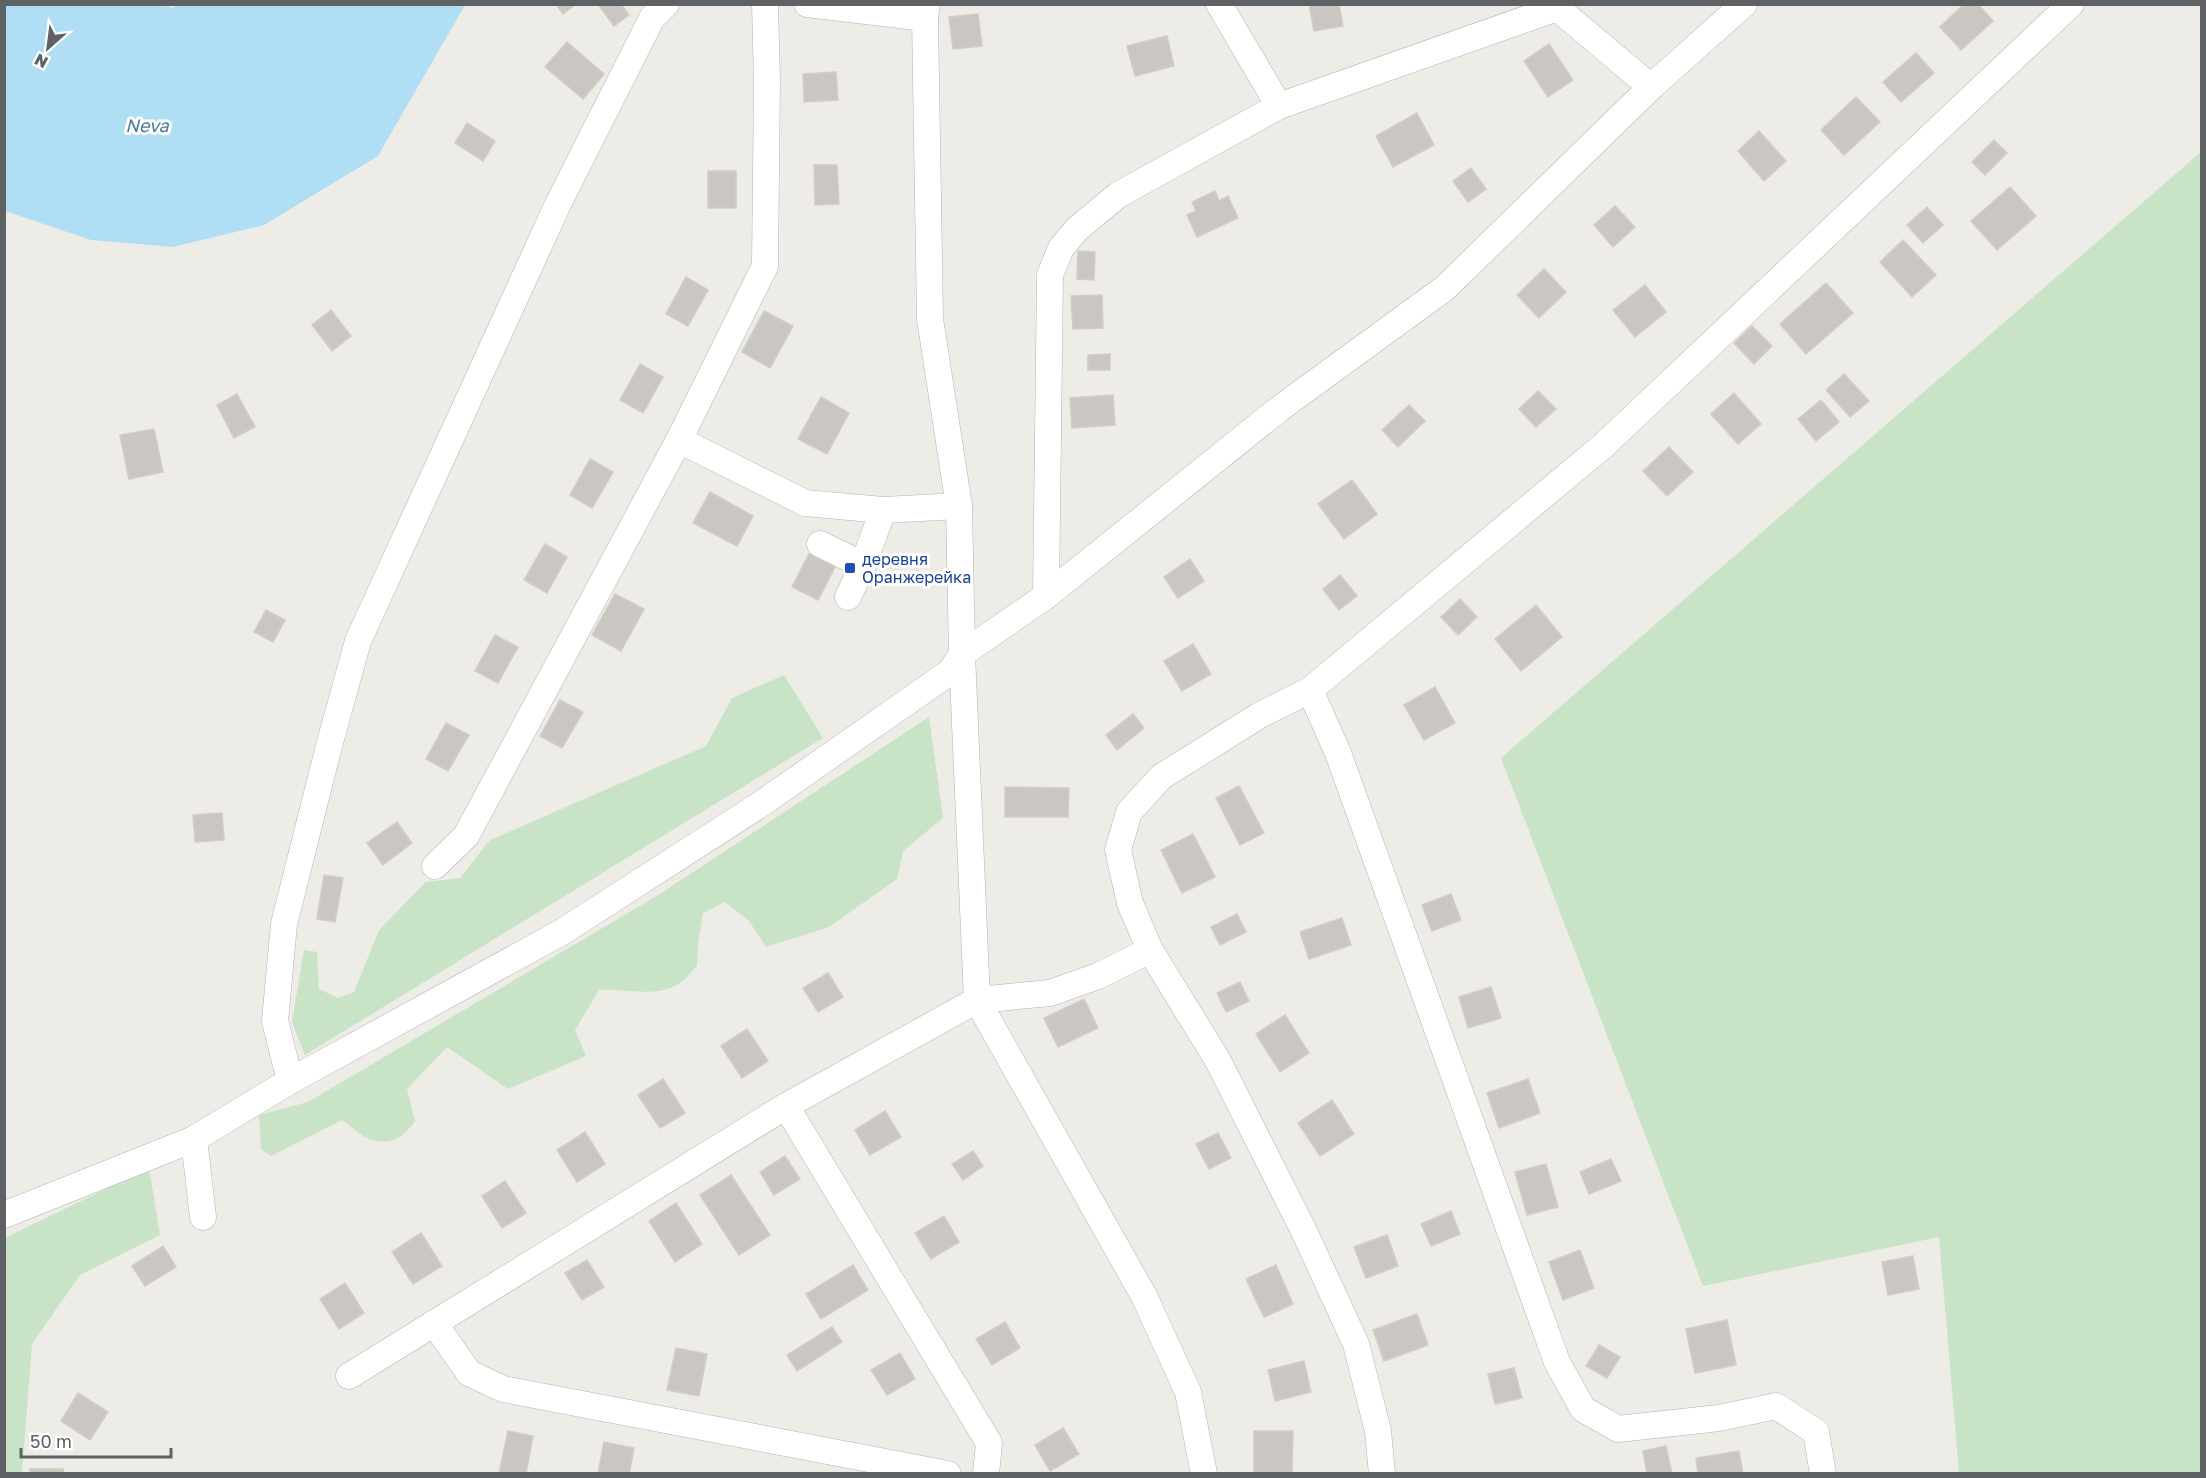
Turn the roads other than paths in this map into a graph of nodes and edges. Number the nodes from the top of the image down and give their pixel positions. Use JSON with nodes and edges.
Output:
{"nodes":[{"id":1,"x":666,"y":4,"type":"edge"},
{"id":2,"x":765,"y":4,"type":"edge"},
{"id":3,"x":807,"y":4,"type":"edge"},
{"id":4,"x":1219,"y":4,"type":"edge"},
{"id":5,"x":1744,"y":4,"type":"edge"},
{"id":6,"x":2072,"y":4,"type":"edge"},
{"id":7,"x":1557,"y":6,"type":"edge"},
{"id":8,"x":926,"y":11,"type":"edge"},
{"id":9,"x":1651,"y":87,"type":"junction"},
{"id":10,"x":1279,"y":106,"type":"junction"},
{"id":11,"x":679,"y":440,"type":"junction"},
{"id":12,"x":959,"y":506,"type":"junction"},
{"id":13,"x":883,"y":510,"type":"junction"},
{"id":14,"x":820,"y":544,"type":"dead end"},
{"id":15,"x":863,"y":565,"type":"junction"},
{"id":16,"x":1046,"y":596,"type":"junction"},
{"id":17,"x":848,"y":597,"type":"dead end"},
{"id":18,"x":962,"y":654,"type":"junction"},
{"id":19,"x":1310,"y":690,"type":"junction"},
{"id":20,"x":435,"y":866,"type":"dead end"},
{"id":21,"x":1150,"y":950,"type":"junction"},
{"id":22,"x":977,"y":1000,"type":"junction"},
{"id":23,"x":290,"y":1081,"type":"junction"},
{"id":24,"x":786,"y":1106,"type":"junction"},
{"id":25,"x":194,"y":1138,"type":"junction"},
{"id":26,"x":9,"y":1205,"type":"edge"},
{"id":27,"x":203,"y":1217,"type":"dead end"},
{"id":28,"x":434,"y":1323,"type":"junction"},
{"id":29,"x":349,"y":1376,"type":"dead end"},
{"id":30,"x":948,"y":1473,"type":"edge"},
{"id":31,"x":986,"y":1473,"type":"edge"},
{"id":32,"x":1204,"y":1473,"type":"edge"},
{"id":33,"x":1382,"y":1473,"type":"edge"},
{"id":34,"x":1823,"y":1473,"type":"edge"}],
"edges":[{"from":1,"to":23,"type":"street"},
{"from":2,"to":11,"type":"street"},
{"from":3,"to":8,"type":"street"},
{"from":4,"to":10,"type":"street"},
{"from":5,"to":9,"type":"street"},
{"from":6,"to":19,"type":"street"},
{"from":7,"to":9,"type":"street"},
{"from":7,"to":10,"type":"street"},
{"from":8,"to":12,"type":"street"},
{"from":9,"to":16,"type":"street"},
{"from":10,"to":16,"type":"street"},
{"from":11,"to":13,"type":"street"},
{"from":11,"to":20,"type":"street"},
{"from":12,"to":13,"type":"street"},
{"from":12,"to":18,"type":"street"},
{"from":13,"to":15,"type":"street"},
{"from":14,"to":15,"type":"street"},
{"from":15,"to":17,"type":"street"},
{"from":16,"to":18,"type":"street"},
{"from":18,"to":22,"type":"street"},
{"from":18,"to":23,"type":"street"},
{"from":19,"to":21,"type":"street"},
{"from":19,"to":34,"type":"street"},
{"from":21,"to":22,"type":"street"},
{"from":21,"to":33,"type":"street"},
{"from":22,"to":24,"type":"street"},
{"from":22,"to":32,"type":"street"},
{"from":23,"to":25,"type":"street"},
{"from":24,"to":28,"type":"street"},
{"from":24,"to":31,"type":"street"},
{"from":25,"to":26,"type":"street"},
{"from":25,"to":27,"type":"street"},
{"from":28,"to":29,"type":"street"},
{"from":28,"to":30,"type":"street"}]}
